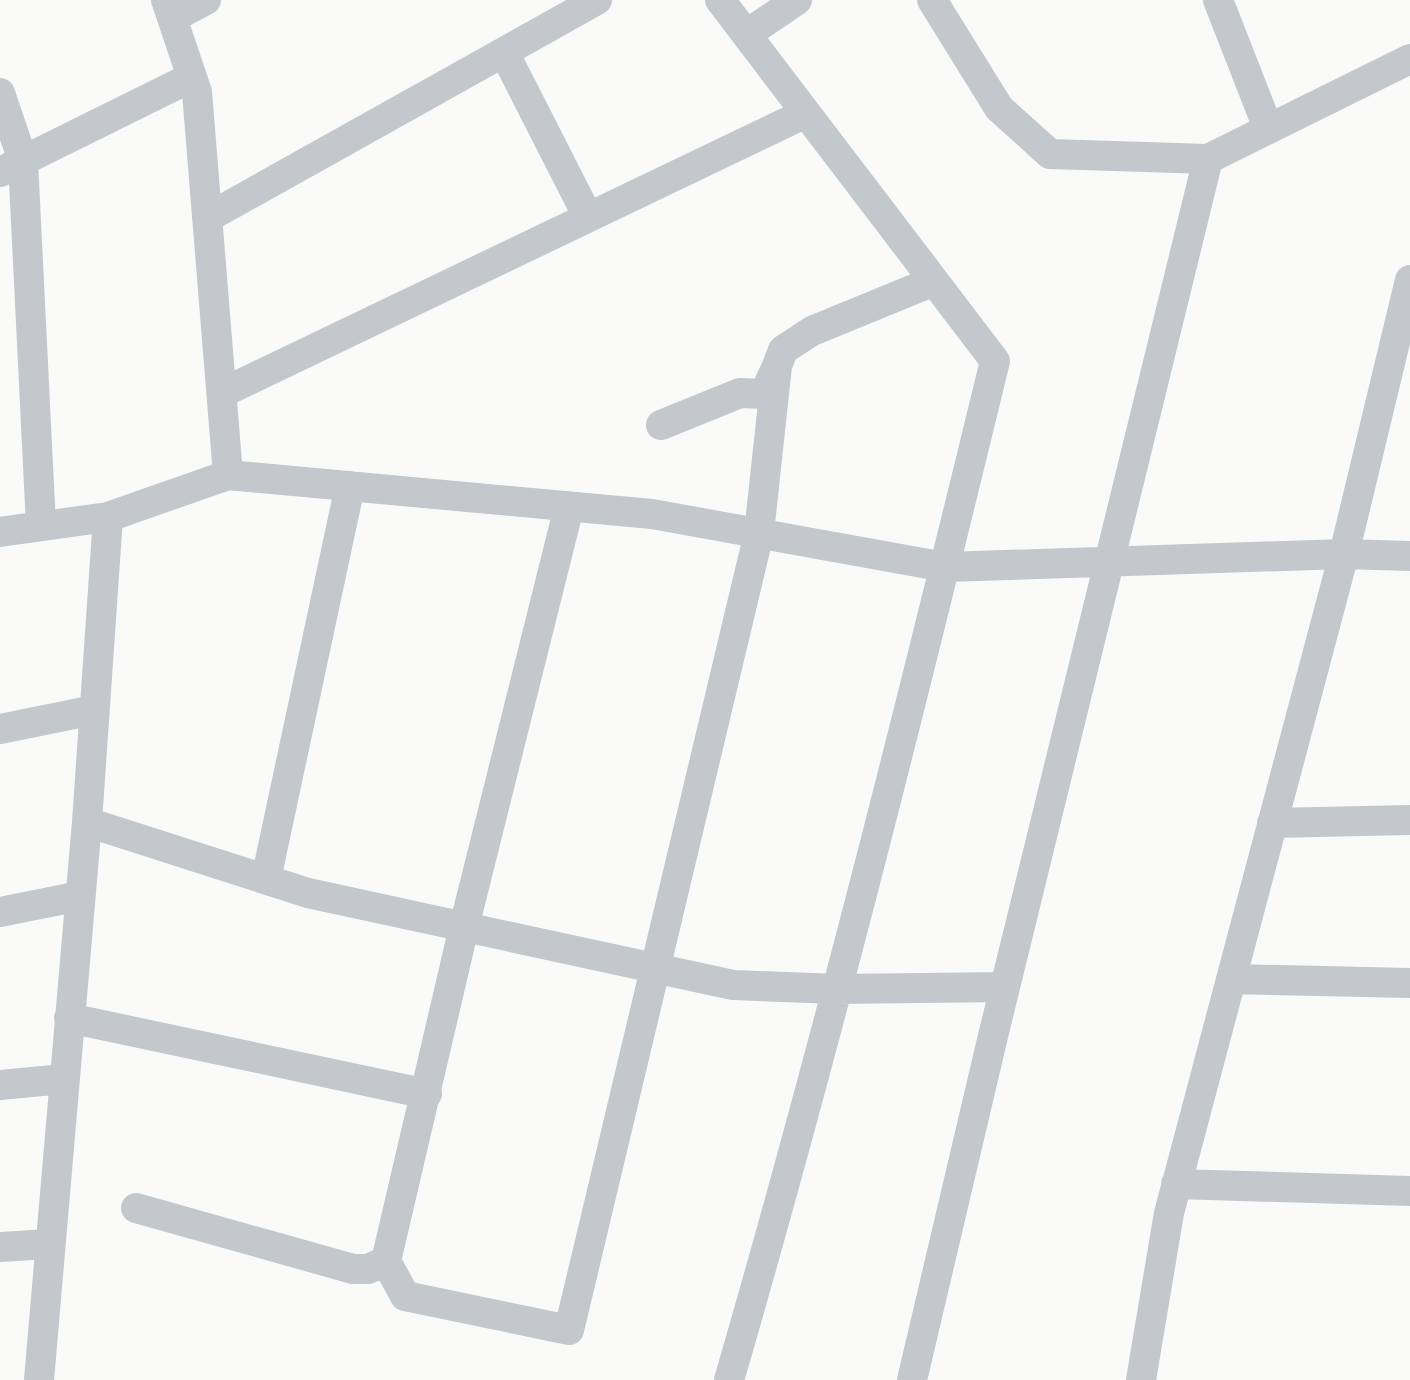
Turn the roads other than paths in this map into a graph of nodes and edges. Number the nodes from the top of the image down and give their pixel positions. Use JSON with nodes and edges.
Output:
{"nodes":[{"id":1,"x":206,"y":0,"type":"edge"},
{"id":2,"x":597,"y":0,"type":"edge"},
{"id":3,"x":720,"y":0,"type":"edge"},
{"id":4,"x":797,"y":0,"type":"edge"},
{"id":5,"x":932,"y":0,"type":"edge"},
{"id":6,"x":1218,"y":0,"type":"edge"},
{"id":7,"x":169,"y":9,"type":"edge"},
{"id":8,"x":747,"y":34,"type":"junction"},
{"id":9,"x":504,"y":52,"type":"junction"},
{"id":10,"x":1410,"y":59,"type":"edge"},
{"id":11,"x":192,"y":76,"type":"junction"},
{"id":12,"x":0,"y":93,"type":"edge"},
{"id":13,"x":806,"y":112,"type":"junction"},
{"id":14,"x":1268,"y":128,"type":"junction"},
{"id":15,"x":1208,"y":159,"type":"junction"},
{"id":16,"x":12,"y":166,"type":"edge"},
{"id":17,"x":588,"y":217,"type":"junction"},
{"id":18,"x":207,"y":218,"type":"junction"},
{"id":19,"x":1410,"y":280,"type":"edge"},
{"id":20,"x":934,"y":281,"type":"junction"},
{"id":21,"x":777,"y":366,"type":"junction"},
{"id":22,"x":222,"y":393,"type":"junction"},
{"id":23,"x":661,"y":425,"type":"dead end"},
{"id":24,"x":228,"y":475,"type":"junction"},
{"id":25,"x":350,"y":486,"type":"junction"},
{"id":26,"x":569,"y":507,"type":"junction"},
{"id":27,"x":108,"y":517,"type":"junction"},
{"id":28,"x":41,"y":526,"type":"junction"},
{"id":29,"x":0,"y":532,"type":"edge"},
{"id":30,"x":759,"y":533,"type":"junction"},
{"id":31,"x":1344,"y":554,"type":"junction"},
{"id":32,"x":1410,"y":556,"type":"edge"},
{"id":33,"x":1110,"y":562,"type":"junction"},
{"id":34,"x":945,"y":567,"type":"junction"},
{"id":35,"x":94,"y":710,"type":"junction"},
{"id":36,"x":0,"y":729,"type":"edge"},
{"id":37,"x":1410,"y":820,"type":"edge"},
{"id":38,"x":87,"y":822,"type":"junction"},
{"id":39,"x":1272,"y":823,"type":"junction"},
{"id":40,"x":266,"y":879,"type":"junction"},
{"id":41,"x":80,"y":896,"type":"junction"},
{"id":42,"x":0,"y":912,"type":"edge"},
{"id":43,"x":464,"y":927,"type":"junction"},
{"id":44,"x":655,"y":968,"type":"junction"},
{"id":45,"x":1231,"y":979,"type":"junction"},
{"id":46,"x":1410,"y":982,"type":"edge"},
{"id":47,"x":1005,"y":987,"type":"junction"},
{"id":48,"x":837,"y":989,"type":"junction"},
{"id":49,"x":69,"y":1018,"type":"junction"},
{"id":50,"x":63,"y":1079,"type":"junction"},
{"id":51,"x":0,"y":1085,"type":"edge"},
{"id":52,"x":427,"y":1094,"type":"junction"},
{"id":53,"x":1176,"y":1184,"type":"junction"},
{"id":54,"x":1410,"y":1191,"type":"edge"},
{"id":55,"x":136,"y":1208,"type":"dead end"},
{"id":56,"x":49,"y":1244,"type":"junction"},
{"id":57,"x":0,"y":1247,"type":"edge"},
{"id":58,"x":386,"y":1260,"type":"junction"},
{"id":59,"x":39,"y":1380,"type":"edge"},
{"id":60,"x":729,"y":1380,"type":"edge"},
{"id":61,"x":912,"y":1380,"type":"edge"},
{"id":62,"x":1141,"y":1380,"type":"edge"}],
"edges":[{"from":1,"to":7,"type":"street"},
{"from":2,"to":9,"type":"street"},
{"from":3,"to":8,"type":"street"},
{"from":4,"to":8,"type":"street"},
{"from":5,"to":15,"type":"street"},
{"from":6,"to":14,"type":"street"},
{"from":7,"to":11,"type":"street"},
{"from":8,"to":13,"type":"street"},
{"from":9,"to":17,"type":"street"},
{"from":9,"to":18,"type":"street"},
{"from":10,"to":14,"type":"street"},
{"from":11,"to":16,"type":"street"},
{"from":11,"to":18,"type":"street"},
{"from":12,"to":16,"type":"street"},
{"from":13,"to":17,"type":"street"},
{"from":13,"to":20,"type":"street"},
{"from":14,"to":15,"type":"street"},
{"from":15,"to":33,"type":"street"},
{"from":16,"to":28,"type":"street"},
{"from":17,"to":22,"type":"street"},
{"from":18,"to":22,"type":"street"},
{"from":19,"to":31,"type":"street"},
{"from":20,"to":21,"type":"street"},
{"from":20,"to":34,"type":"street"},
{"from":21,"to":23,"type":"street"},
{"from":21,"to":30,"type":"street"},
{"from":22,"to":24,"type":"street"},
{"from":24,"to":25,"type":"street"},
{"from":24,"to":27,"type":"street"},
{"from":25,"to":26,"type":"street"},
{"from":25,"to":40,"type":"street"},
{"from":26,"to":30,"type":"street"},
{"from":26,"to":43,"type":"street"},
{"from":27,"to":28,"type":"street"},
{"from":27,"to":35,"type":"street"},
{"from":28,"to":29,"type":"street"},
{"from":30,"to":34,"type":"street"},
{"from":30,"to":44,"type":"street"},
{"from":31,"to":32,"type":"street"},
{"from":31,"to":33,"type":"street"},
{"from":31,"to":39,"type":"street"},
{"from":33,"to":34,"type":"street"},
{"from":33,"to":47,"type":"street"},
{"from":34,"to":48,"type":"street"},
{"from":35,"to":36,"type":"street"},
{"from":35,"to":38,"type":"street"},
{"from":37,"to":39,"type":"street"},
{"from":38,"to":40,"type":"street"},
{"from":38,"to":41,"type":"street"},
{"from":39,"to":45,"type":"street"},
{"from":40,"to":43,"type":"street"},
{"from":41,"to":42,"type":"street"},
{"from":41,"to":49,"type":"street"},
{"from":43,"to":44,"type":"street"},
{"from":43,"to":52,"type":"street"},
{"from":44,"to":48,"type":"street"},
{"from":44,"to":58,"type":"street"},
{"from":45,"to":46,"type":"street"},
{"from":45,"to":53,"type":"street"},
{"from":47,"to":48,"type":"street"},
{"from":47,"to":61,"type":"street"},
{"from":48,"to":60,"type":"street"},
{"from":49,"to":50,"type":"street"},
{"from":49,"to":52,"type":"street"},
{"from":50,"to":51,"type":"street"},
{"from":50,"to":56,"type":"street"},
{"from":52,"to":58,"type":"street"},
{"from":53,"to":54,"type":"street"},
{"from":53,"to":62,"type":"street"},
{"from":55,"to":58,"type":"street"},
{"from":56,"to":57,"type":"street"},
{"from":56,"to":59,"type":"street"}]}
